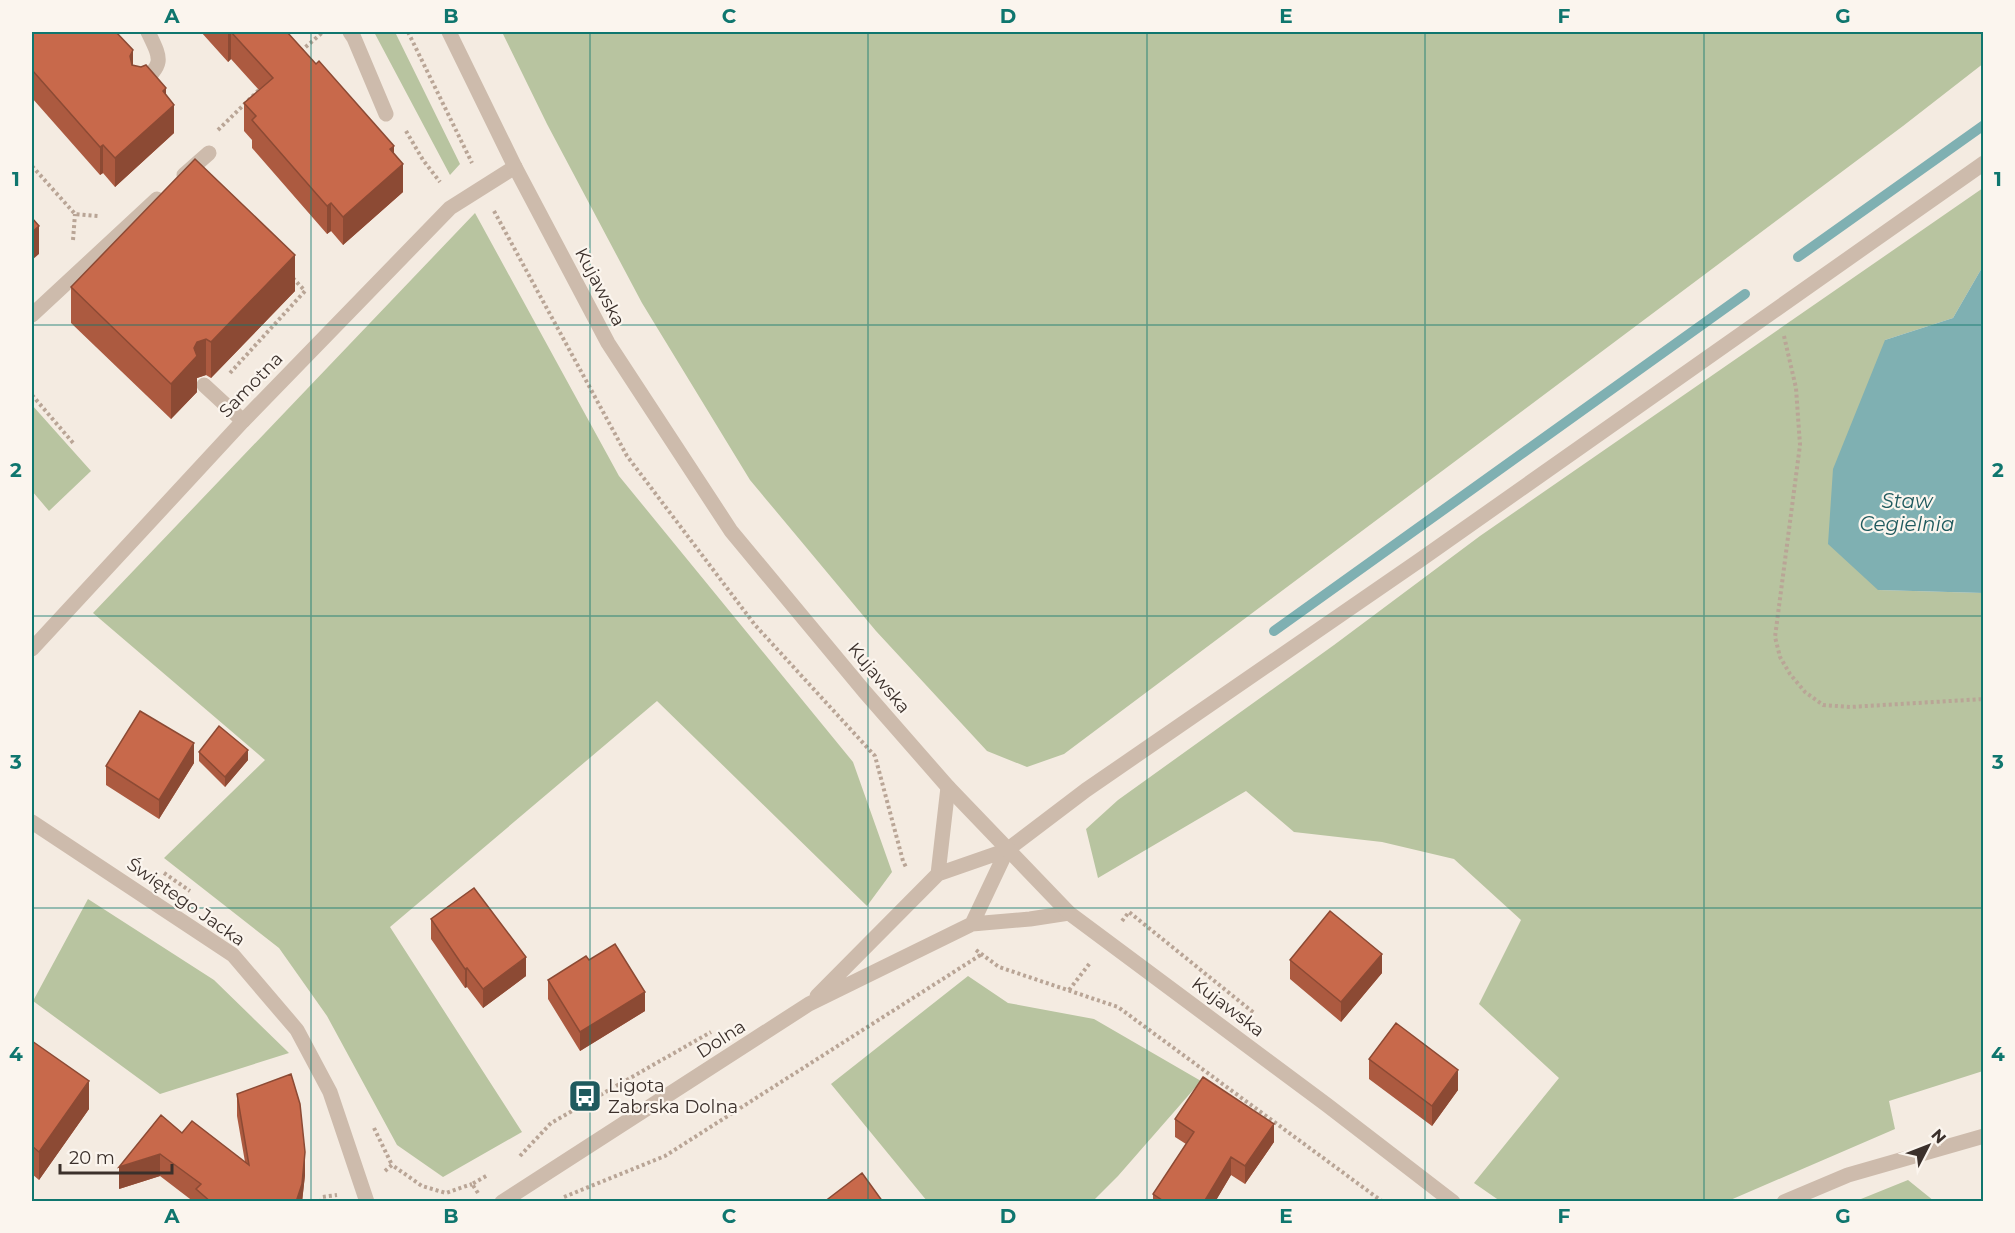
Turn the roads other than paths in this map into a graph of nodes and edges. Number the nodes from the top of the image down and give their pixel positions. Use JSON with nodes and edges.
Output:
{"nodes":[{"id":1,"x":148,"y":32,"type":"edge"},
{"id":2,"x":350,"y":32,"type":"edge"},
{"id":3,"x":449,"y":32,"type":"edge"},
{"id":4,"x":139,"y":86,"type":"edge"},
{"id":5,"x":386,"y":114,"type":"dead end"},
{"id":6,"x":209,"y":153,"type":"road end"},
{"id":7,"x":1983,"y":163,"type":"edge"},
{"id":8,"x":515,"y":166,"type":"junction"},
{"id":9,"x":32,"y":315,"type":"edge"},
{"id":10,"x":208,"y":388,"type":"road end"},
{"id":11,"x":243,"y":420,"type":"junction"},
{"id":12,"x":32,"y":649,"type":"edge"},
{"id":13,"x":948,"y":787,"type":"junction"},
{"id":14,"x":32,"y":822,"type":"edge"},
{"id":15,"x":1008,"y":850,"type":"junction"},
{"id":16,"x":938,"y":874,"type":"junction"},
{"id":17,"x":1069,"y":912,"type":"junction"},
{"id":18,"x":972,"y":924,"type":"junction"},
{"id":19,"x":809,"y":1004,"type":"junction"},
{"id":20,"x":1983,"y":1136,"type":"edge"},
{"id":21,"x":364,"y":1195,"type":"edge"},
{"id":22,"x":502,"y":1202,"type":"edge"},
{"id":23,"x":1452,"y":1202,"type":"edge"},
{"id":24,"x":1784,"y":1202,"type":"edge"}],
"edges":[{"from":1,"to":4,"type":"street"},
{"from":2,"to":5,"type":"street"},
{"from":3,"to":8,"type":"street","name":"Kujawska"},
{"from":6,"to":9,"type":"street"},
{"from":7,"to":15,"type":"street"},
{"from":8,"to":11,"type":"street","name":"Samotna"},
{"from":8,"to":13,"type":"street","name":"Kujawska"},
{"from":10,"to":11,"type":"street"},
{"from":11,"to":12,"type":"street","name":"Samotna"},
{"from":13,"to":15,"type":"street","name":"Kujawska"},
{"from":13,"to":16,"type":"street"},
{"from":14,"to":21,"type":"street","name":"Świętego Jacka"},
{"from":15,"to":16,"type":"street","name":"Dolna"},
{"from":15,"to":17,"type":"street","name":"Kujawska"},
{"from":15,"to":18,"type":"street"},
{"from":16,"to":19,"type":"street","name":"Dolna"},
{"from":17,"to":18,"type":"street","name":"Dolna"},
{"from":17,"to":23,"type":"street","name":"Kujawska"},
{"from":18,"to":19,"type":"street","name":"Dolna"},
{"from":19,"to":22,"type":"street","name":"Dolna"},
{"from":20,"to":24,"type":"street"}]}
